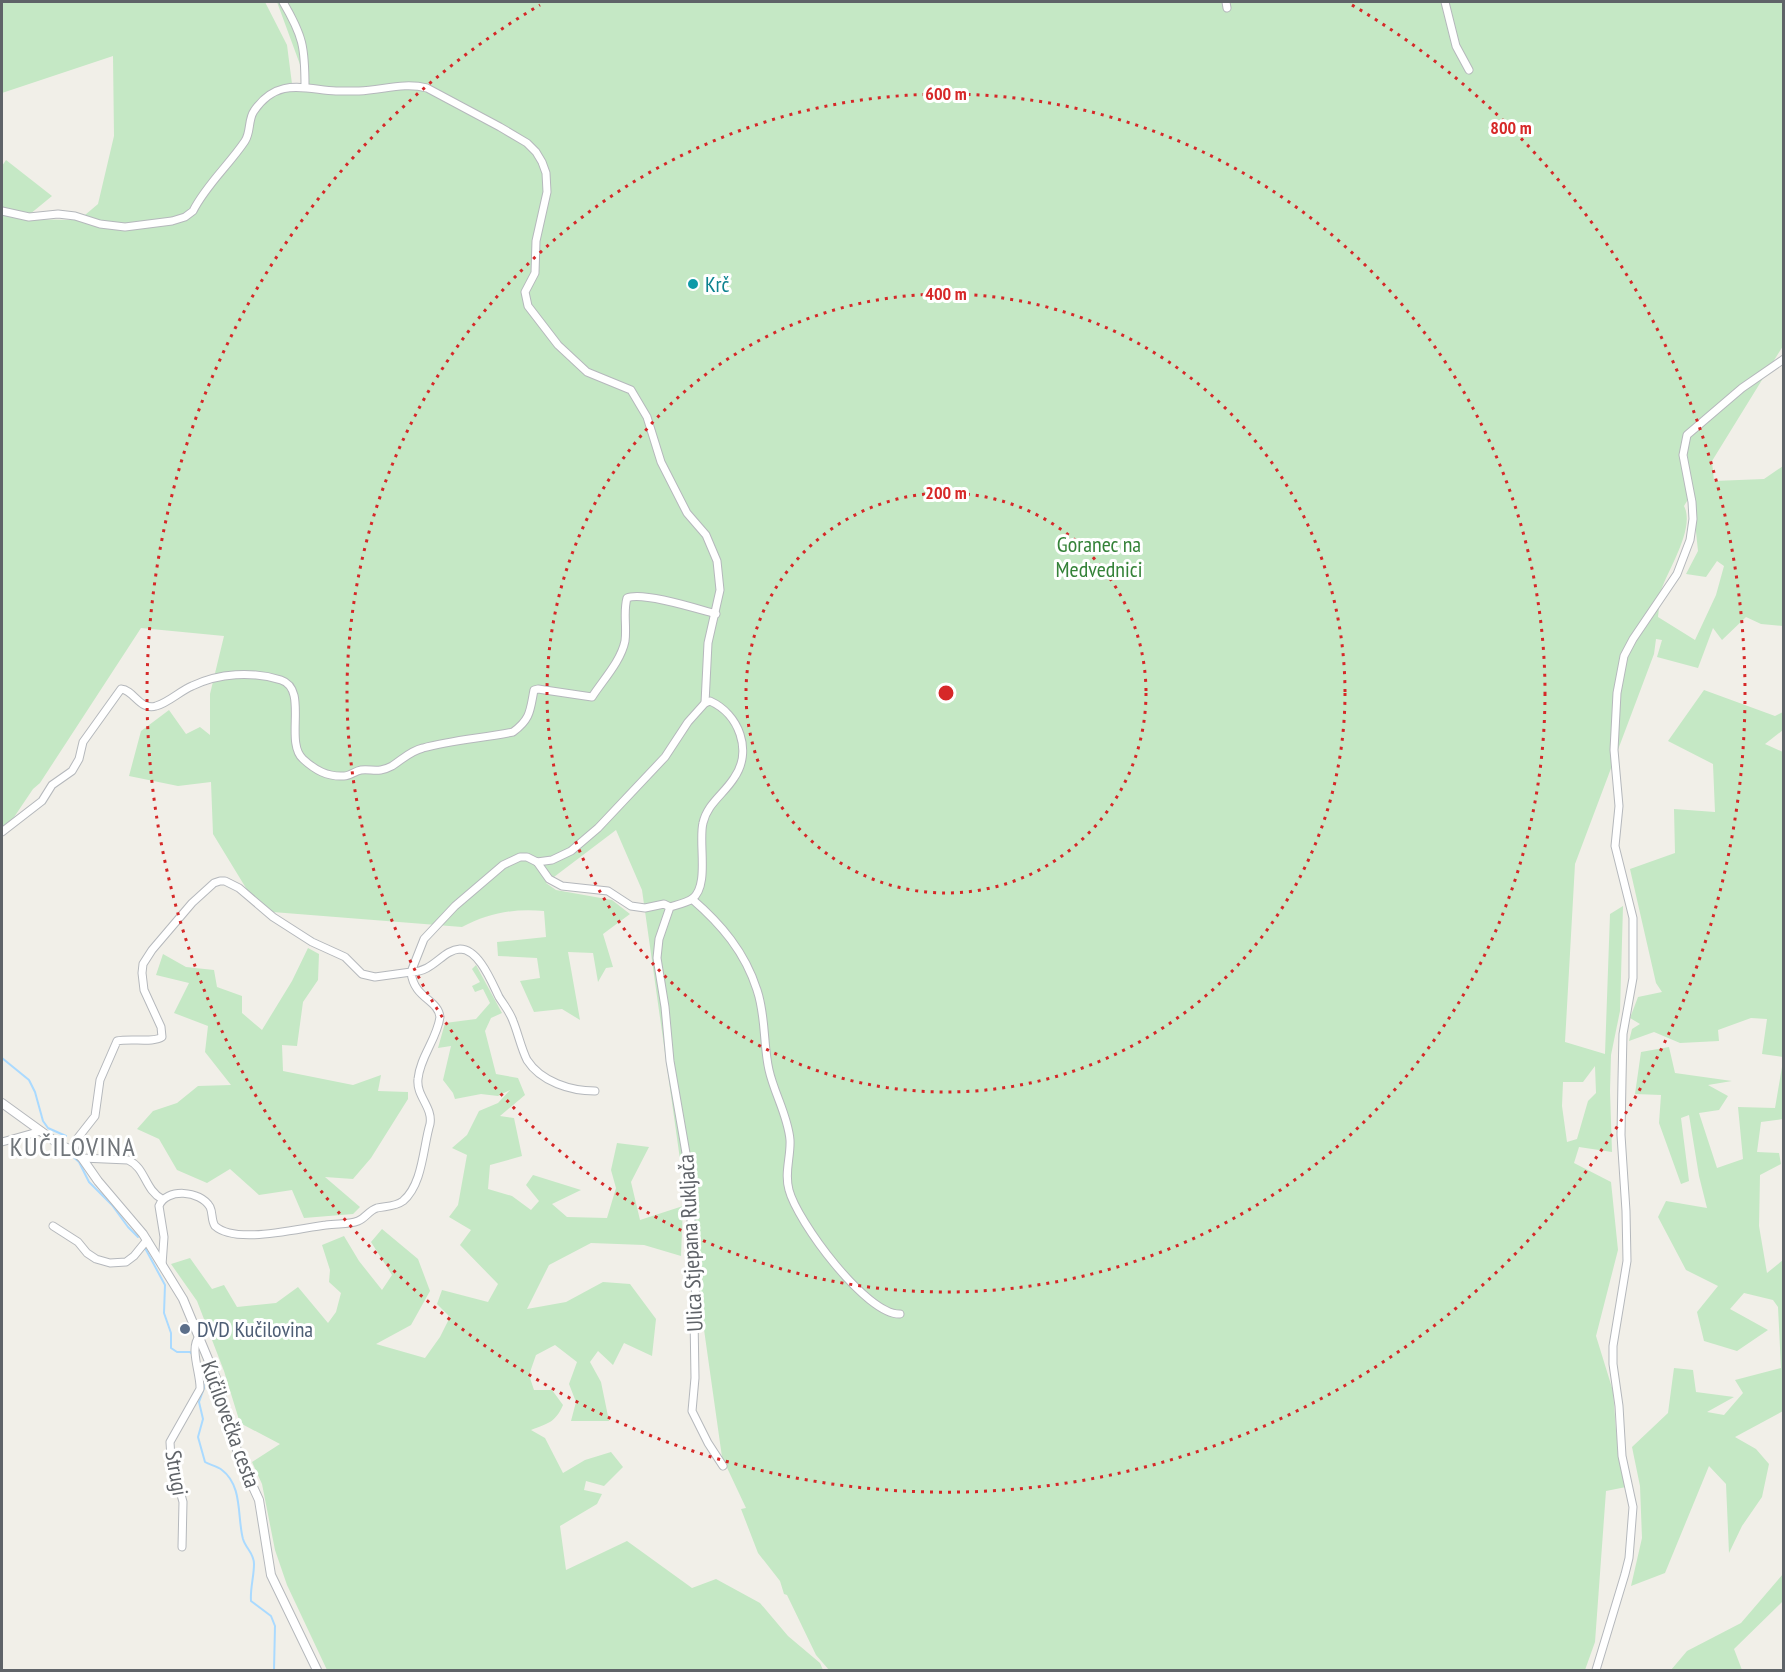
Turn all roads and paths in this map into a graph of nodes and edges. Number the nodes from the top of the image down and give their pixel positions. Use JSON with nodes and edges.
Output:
{"nodes":[{"id":1,"x":283,"y":2,"type":"edge"},
{"id":2,"x":1445,"y":2,"type":"edge"},
{"id":3,"x":1469,"y":70,"type":"dead end"},
{"id":4,"x":305,"y":87,"type":"junction"},
{"id":5,"x":2,"y":211,"type":"edge"},
{"id":6,"x":1784,"y":359,"type":"edge"},
{"id":7,"x":716,"y":614,"type":"junction"},
{"id":8,"x":705,"y":703,"type":"junction"},
{"id":9,"x":2,"y":832,"type":"edge"},
{"id":10,"x":537,"y":862,"type":"junction"},
{"id":11,"x":692,"y":899,"type":"junction"},
{"id":12,"x":670,"y":907,"type":"junction"},
{"id":13,"x":411,"y":972,"type":"junction"},
{"id":14,"x":595,"y":1090,"type":"dead end"},
{"id":15,"x":2,"y":1104,"type":"edge"},
{"id":16,"x":41,"y":1131,"type":"junction"},
{"id":17,"x":2,"y":1142,"type":"edge"},
{"id":18,"x":74,"y":1151,"type":"junction"},
{"id":19,"x":82,"y":1158,"type":"junction"},
{"id":20,"x":162,"y":1199,"type":"junction"},
{"id":21,"x":53,"y":1226,"type":"dead end"},
{"id":22,"x":147,"y":1240,"type":"junction"},
{"id":23,"x":162,"y":1265,"type":"junction"},
{"id":24,"x":900,"y":1314,"type":"dead end"},
{"id":25,"x":199,"y":1337,"type":"junction"},
{"id":26,"x":723,"y":1466,"type":"dead end"},
{"id":27,"x":182,"y":1546,"type":"dead end"},
{"id":28,"x":317,"y":1671,"type":"edge"},
{"id":29,"x":1596,"y":1671,"type":"edge"}],
"edges":[{"from":1,"to":4,"type":"street"},
{"from":2,"to":3,"type":"street"},
{"from":4,"to":5,"type":"street"},
{"from":4,"to":7,"type":"street"},
{"from":6,"to":29,"type":"street"},
{"from":7,"to":8,"type":"street"},
{"from":7,"to":9,"type":"street"},
{"from":8,"to":10,"type":"street"},
{"from":8,"to":11,"type":"street"},
{"from":10,"to":12,"type":"street"},
{"from":10,"to":13,"type":"street"},
{"from":11,"to":12,"type":"street"},
{"from":11,"to":24,"type":"street"},
{"from":12,"to":26,"type":"street","name":"Ulica Stjepana Rukljača"},
{"from":13,"to":14,"type":"street"},
{"from":13,"to":18,"type":"street"},
{"from":13,"to":20,"type":"street"},
{"from":15,"to":16,"type":"street","name":"Kučilovečka cesta"},
{"from":16,"to":17,"type":"street"},
{"from":16,"to":18,"type":"street","name":"Kučilovečka cesta"},
{"from":18,"to":19,"type":"street","name":"Kučilovečka cesta"},
{"from":19,"to":20,"type":"street"},
{"from":19,"to":22,"type":"street","name":"Kučilovečka cesta"},
{"from":20,"to":23,"type":"street"},
{"from":21,"to":22,"type":"street"},
{"from":22,"to":23,"type":"street","name":"Kučilovečka cesta"},
{"from":23,"to":25,"type":"street","name":"Kučilovečka cesta"},
{"from":25,"to":27,"type":"street","name":"Strugi"},
{"from":25,"to":28,"type":"street","name":"Kučilovečka cesta"}]}
